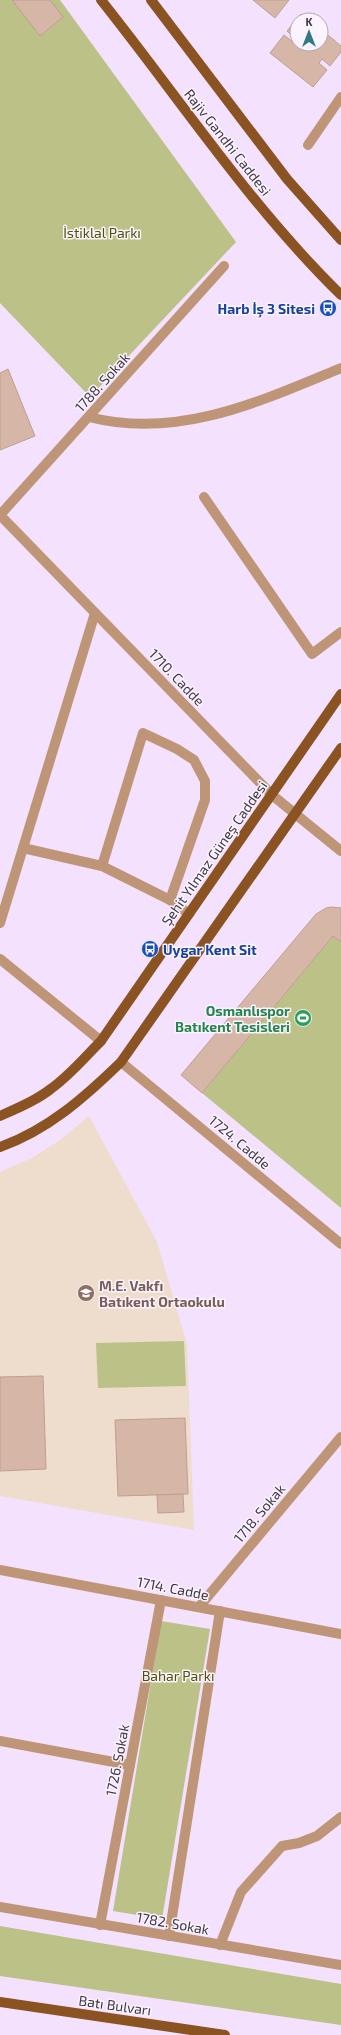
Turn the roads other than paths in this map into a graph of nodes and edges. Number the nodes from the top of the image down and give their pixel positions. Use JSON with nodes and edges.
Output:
{"nodes":[{"id":1,"x":101,"y":0,"type":"edge"},
{"id":2,"x":151,"y":0,"type":"edge"},
{"id":3,"x":341,"y":97,"type":"edge"},
{"id":4,"x":308,"y":145,"type":"dead end"},
{"id":5,"x":341,"y":240,"type":"edge"},
{"id":6,"x":224,"y":266,"type":"dead end"},
{"id":7,"x":341,"y":295,"type":"edge"},
{"id":8,"x":341,"y":368,"type":"edge"},
{"id":9,"x":89,"y":417,"type":"junction"},
{"id":10,"x":204,"y":497,"type":"dead end"},
{"id":11,"x":0,"y":515,"type":"edge"},
{"id":12,"x":95,"y":613,"type":"junction"},
{"id":13,"x":341,"y":632,"type":"edge"},
{"id":14,"x":341,"y":694,"type":"edge"},
{"id":15,"x":341,"y":748,"type":"edge"},
{"id":16,"x":272,"y":794,"type":"junction"},
{"id":17,"x":295,"y":814,"type":"junction"},
{"id":18,"x":23,"y":848,"type":"junction"},
{"id":19,"x":341,"y":851,"type":"edge"},
{"id":20,"x":102,"y":866,"type":"junction"},
{"id":21,"x":170,"y":900,"type":"junction"},
{"id":22,"x":189,"y":914,"type":"junction"},
{"id":23,"x":0,"y":923,"type":"edge"},
{"id":24,"x":0,"y":959,"type":"edge"},
{"id":25,"x":101,"y":1041,"type":"junction"},
{"id":26,"x":121,"y":1062,"type":"junction"},
{"id":27,"x":0,"y":1116,"type":"edge"},
{"id":28,"x":0,"y":1147,"type":"edge"},
{"id":29,"x":341,"y":1244,"type":"edge"},
{"id":30,"x":341,"y":1437,"type":"edge"},
{"id":31,"x":0,"y":1570,"type":"edge"},
{"id":32,"x":161,"y":1600,"type":"junction"},
{"id":33,"x":199,"y":1607,"type":"junction"},
{"id":34,"x":220,"y":1611,"type":"junction"},
{"id":35,"x":341,"y":1634,"type":"edge"},
{"id":36,"x":0,"y":1741,"type":"edge"},
{"id":37,"x":130,"y":1765,"type":"junction"},
{"id":38,"x":341,"y":1816,"type":"edge"},
{"id":39,"x":0,"y":1907,"type":"edge"},
{"id":40,"x":100,"y":1925,"type":"junction"},
{"id":41,"x":169,"y":1936,"type":"junction"},
{"id":42,"x":220,"y":1945,"type":"junction"},
{"id":43,"x":341,"y":1965,"type":"edge"},
{"id":44,"x":0,"y":2002,"type":"edge"},
{"id":45,"x":226,"y":2035,"type":"edge"}],
"edges":[{"from":1,"to":7,"type":"main road","name":"Rajiv Gandhi Caddesi"},
{"from":2,"to":5,"type":"main road","name":"Rajiv Gandhi Caddesi"},
{"from":3,"to":4,"type":"street"},
{"from":6,"to":9,"type":"street","name":"1788. Sokak"},
{"from":8,"to":9,"type":"street"},
{"from":9,"to":11,"type":"street","name":"1788. Sokak"},
{"from":10,"to":13,"type":"street"},
{"from":11,"to":12,"type":"street","name":"1710. Cadde"},
{"from":12,"to":16,"type":"street","name":"1710. Cadde"},
{"from":12,"to":18,"type":"street"},
{"from":14,"to":16,"type":"main road","name":"Şehit Yılmaz Güneş Caddesi"},
{"from":15,"to":17,"type":"main road"},
{"from":16,"to":17,"type":"street","name":"1710. Cadde"},
{"from":16,"to":22,"type":"main road","name":"Şehit Yılmaz Güneş Caddesi"},
{"from":17,"to":19,"type":"street","name":"1710. Cadde"},
{"from":17,"to":26,"type":"main road"},
{"from":18,"to":20,"type":"street"},
{"from":18,"to":23,"type":"street"},
{"from":20,"to":21,"type":"street"},
{"from":20,"to":21,"type":"street"},
{"from":21,"to":22,"type":"street"},
{"from":22,"to":25,"type":"main road","name":"Şehit Yılmaz Güneş Caddesi"},
{"from":24,"to":25,"type":"street"},
{"from":25,"to":27,"type":"main road","name":"Şehit Yılmaz Güneş Caddesi"},
{"from":26,"to":28,"type":"main road"},
{"from":26,"to":29,"type":"street","name":"1724. Cadde"},
{"from":30,"to":33,"type":"street","name":"1718. Sokak"},
{"from":31,"to":32,"type":"street","name":"1714. Cadde"},
{"from":32,"to":33,"type":"street","name":"1714. Cadde"},
{"from":32,"to":37,"type":"street","name":"1726. Sokak"},
{"from":33,"to":34,"type":"street","name":"1714. Cadde"},
{"from":34,"to":35,"type":"street","name":"1714. Cadde"},
{"from":34,"to":41,"type":"street"},
{"from":36,"to":37,"type":"street"},
{"from":37,"to":40,"type":"street","name":"1726. Sokak"},
{"from":38,"to":42,"type":"street"},
{"from":39,"to":40,"type":"street","name":"1782. Sokak"},
{"from":40,"to":41,"type":"street","name":"1782. Sokak"},
{"from":41,"to":42,"type":"street","name":"1782. Sokak"},
{"from":42,"to":43,"type":"street","name":"1782. Sokak"},
{"from":44,"to":45,"type":"main road","name":"Batı Bulvarı"}]}
